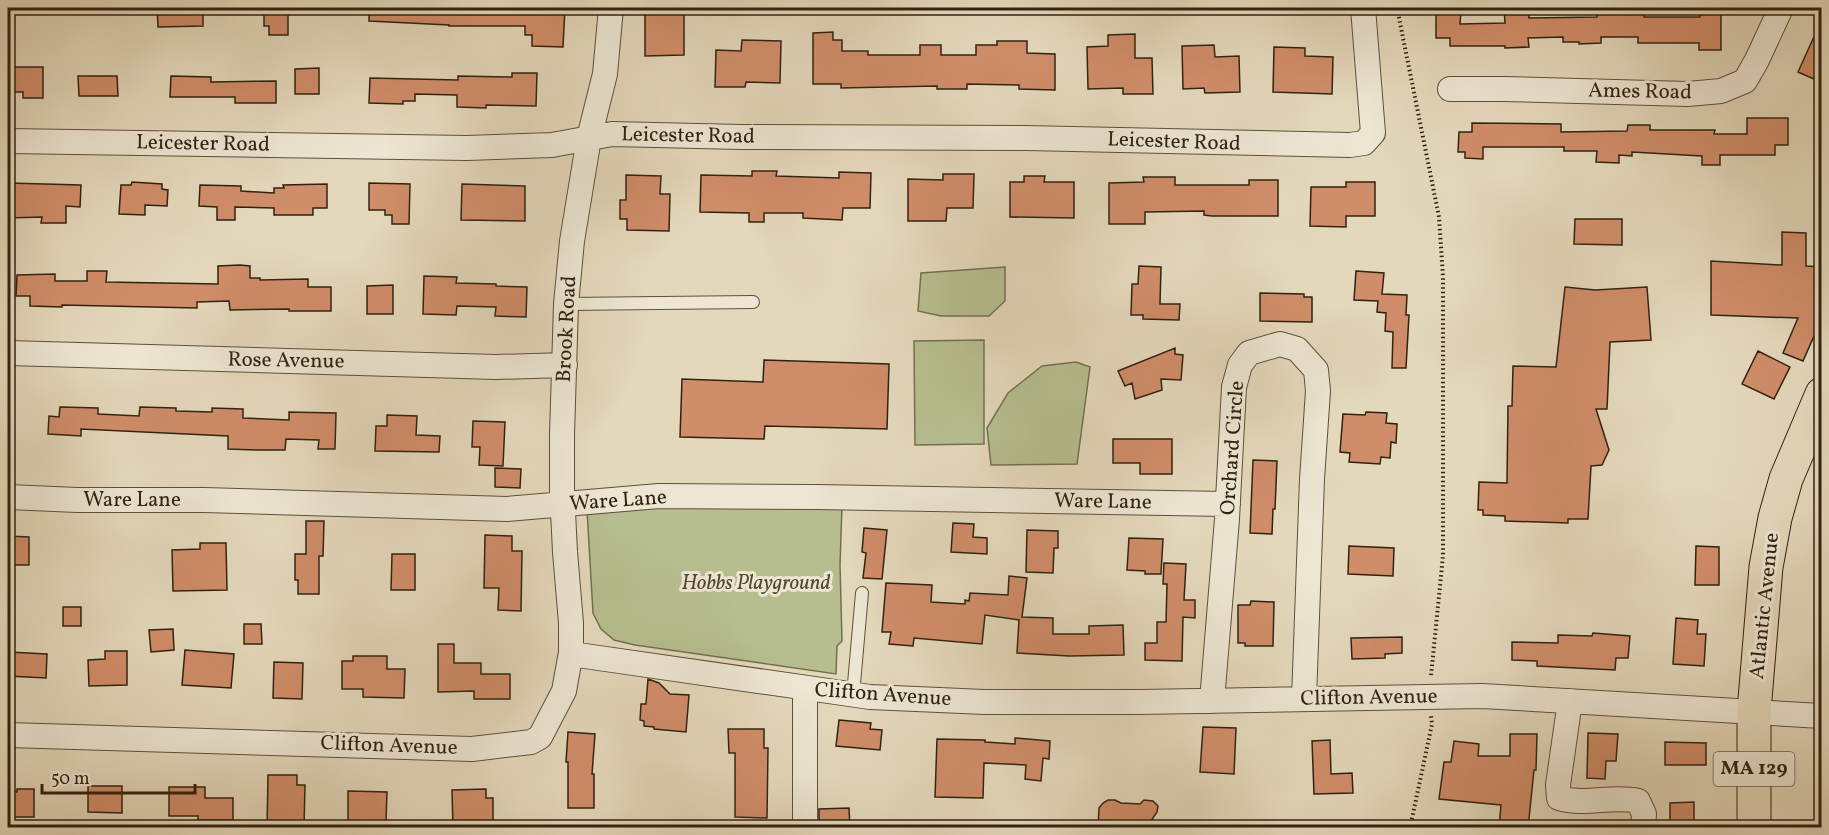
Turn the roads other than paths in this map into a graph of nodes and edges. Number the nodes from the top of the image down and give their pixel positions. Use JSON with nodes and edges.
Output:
{"nodes":[{"id":1,"x":611,"y":8,"type":"edge"},
{"id":2,"x":1363,"y":8,"type":"edge"},
{"id":3,"x":1781,"y":8,"type":"edge"},
{"id":4,"x":1450,"y":89,"type":"dead end"},
{"id":5,"x":590,"y":138,"type":"junction"},
{"id":6,"x":8,"y":141,"type":"edge"},
{"id":7,"x":753,"y":302,"type":"dead end"},
{"id":8,"x":566,"y":304,"type":"junction"},
{"id":9,"x":8,"y":353,"type":"edge"},
{"id":10,"x":565,"y":365,"type":"junction"},
{"id":11,"x":1819,"y":407,"type":"edge"},
{"id":12,"x":8,"y":497,"type":"edge"},
{"id":13,"x":1228,"y":504,"type":"junction"},
{"id":14,"x":563,"y":505,"type":"junction"},
{"id":15,"x":862,"y":593,"type":"dead end"},
{"id":16,"x":571,"y":654,"type":"junction"},
{"id":17,"x":805,"y":689,"type":"junction"},
{"id":18,"x":853,"y":695,"type":"junction"},
{"id":19,"x":1304,"y":699,"type":"junction"},
{"id":20,"x":1212,"y":701,"type":"junction"},
{"id":21,"x":1570,"y":701,"type":"junction"},
{"id":22,"x":1754,"y":711,"type":"junction"},
{"id":23,"x":1821,"y":716,"type":"edge"},
{"id":24,"x":8,"y":735,"type":"edge"},
{"id":25,"x":805,"y":828,"type":"edge"},
{"id":26,"x":1643,"y":828,"type":"edge"},
{"id":27,"x":1754,"y":828,"type":"edge"}],
"edges":[{"from":1,"to":5,"type":"street","name":"Brook Road"},
{"from":2,"to":5,"type":"street","name":"Leicester Road"},
{"from":3,"to":4,"type":"street","name":"Ames Road"},
{"from":5,"to":6,"type":"street","name":"Leicester Road"},
{"from":5,"to":8,"type":"street","name":"Brook Road"},
{"from":7,"to":8,"type":"lane"},
{"from":8,"to":10,"type":"street","name":"Brook Road"},
{"from":9,"to":10,"type":"street","name":"Rose Avenue"},
{"from":10,"to":14,"type":"street","name":"Brook Road"},
{"from":11,"to":22,"type":"main road","name":"Atlantic Avenue","number":"MA 129"},
{"from":12,"to":14,"type":"street","name":"Ware Lane"},
{"from":13,"to":14,"type":"street","name":"Ware Lane"},
{"from":13,"to":19,"type":"street","name":"Orchard Circle"},
{"from":13,"to":20,"type":"street","name":"Orchard Circle"},
{"from":14,"to":16,"type":"street","name":"Brook Road"},
{"from":15,"to":18,"type":"lane"},
{"from":16,"to":17,"type":"street","name":"Clifton Avenue"},
{"from":16,"to":24,"type":"street","name":"Clifton Avenue"},
{"from":17,"to":18,"type":"street","name":"Clifton Avenue"},
{"from":17,"to":25,"type":"street"},
{"from":18,"to":20,"type":"street","name":"Clifton Avenue"},
{"from":19,"to":20,"type":"street","name":"Clifton Avenue"},
{"from":19,"to":21,"type":"street","name":"Clifton Avenue"},
{"from":21,"to":22,"type":"street","name":"Clifton Avenue"},
{"from":21,"to":26,"type":"street"},
{"from":22,"to":23,"type":"street","name":"Clifton Avenue"},
{"from":22,"to":27,"type":"main road","name":"Atlantic Avenue","number":"MA 129"}]}
